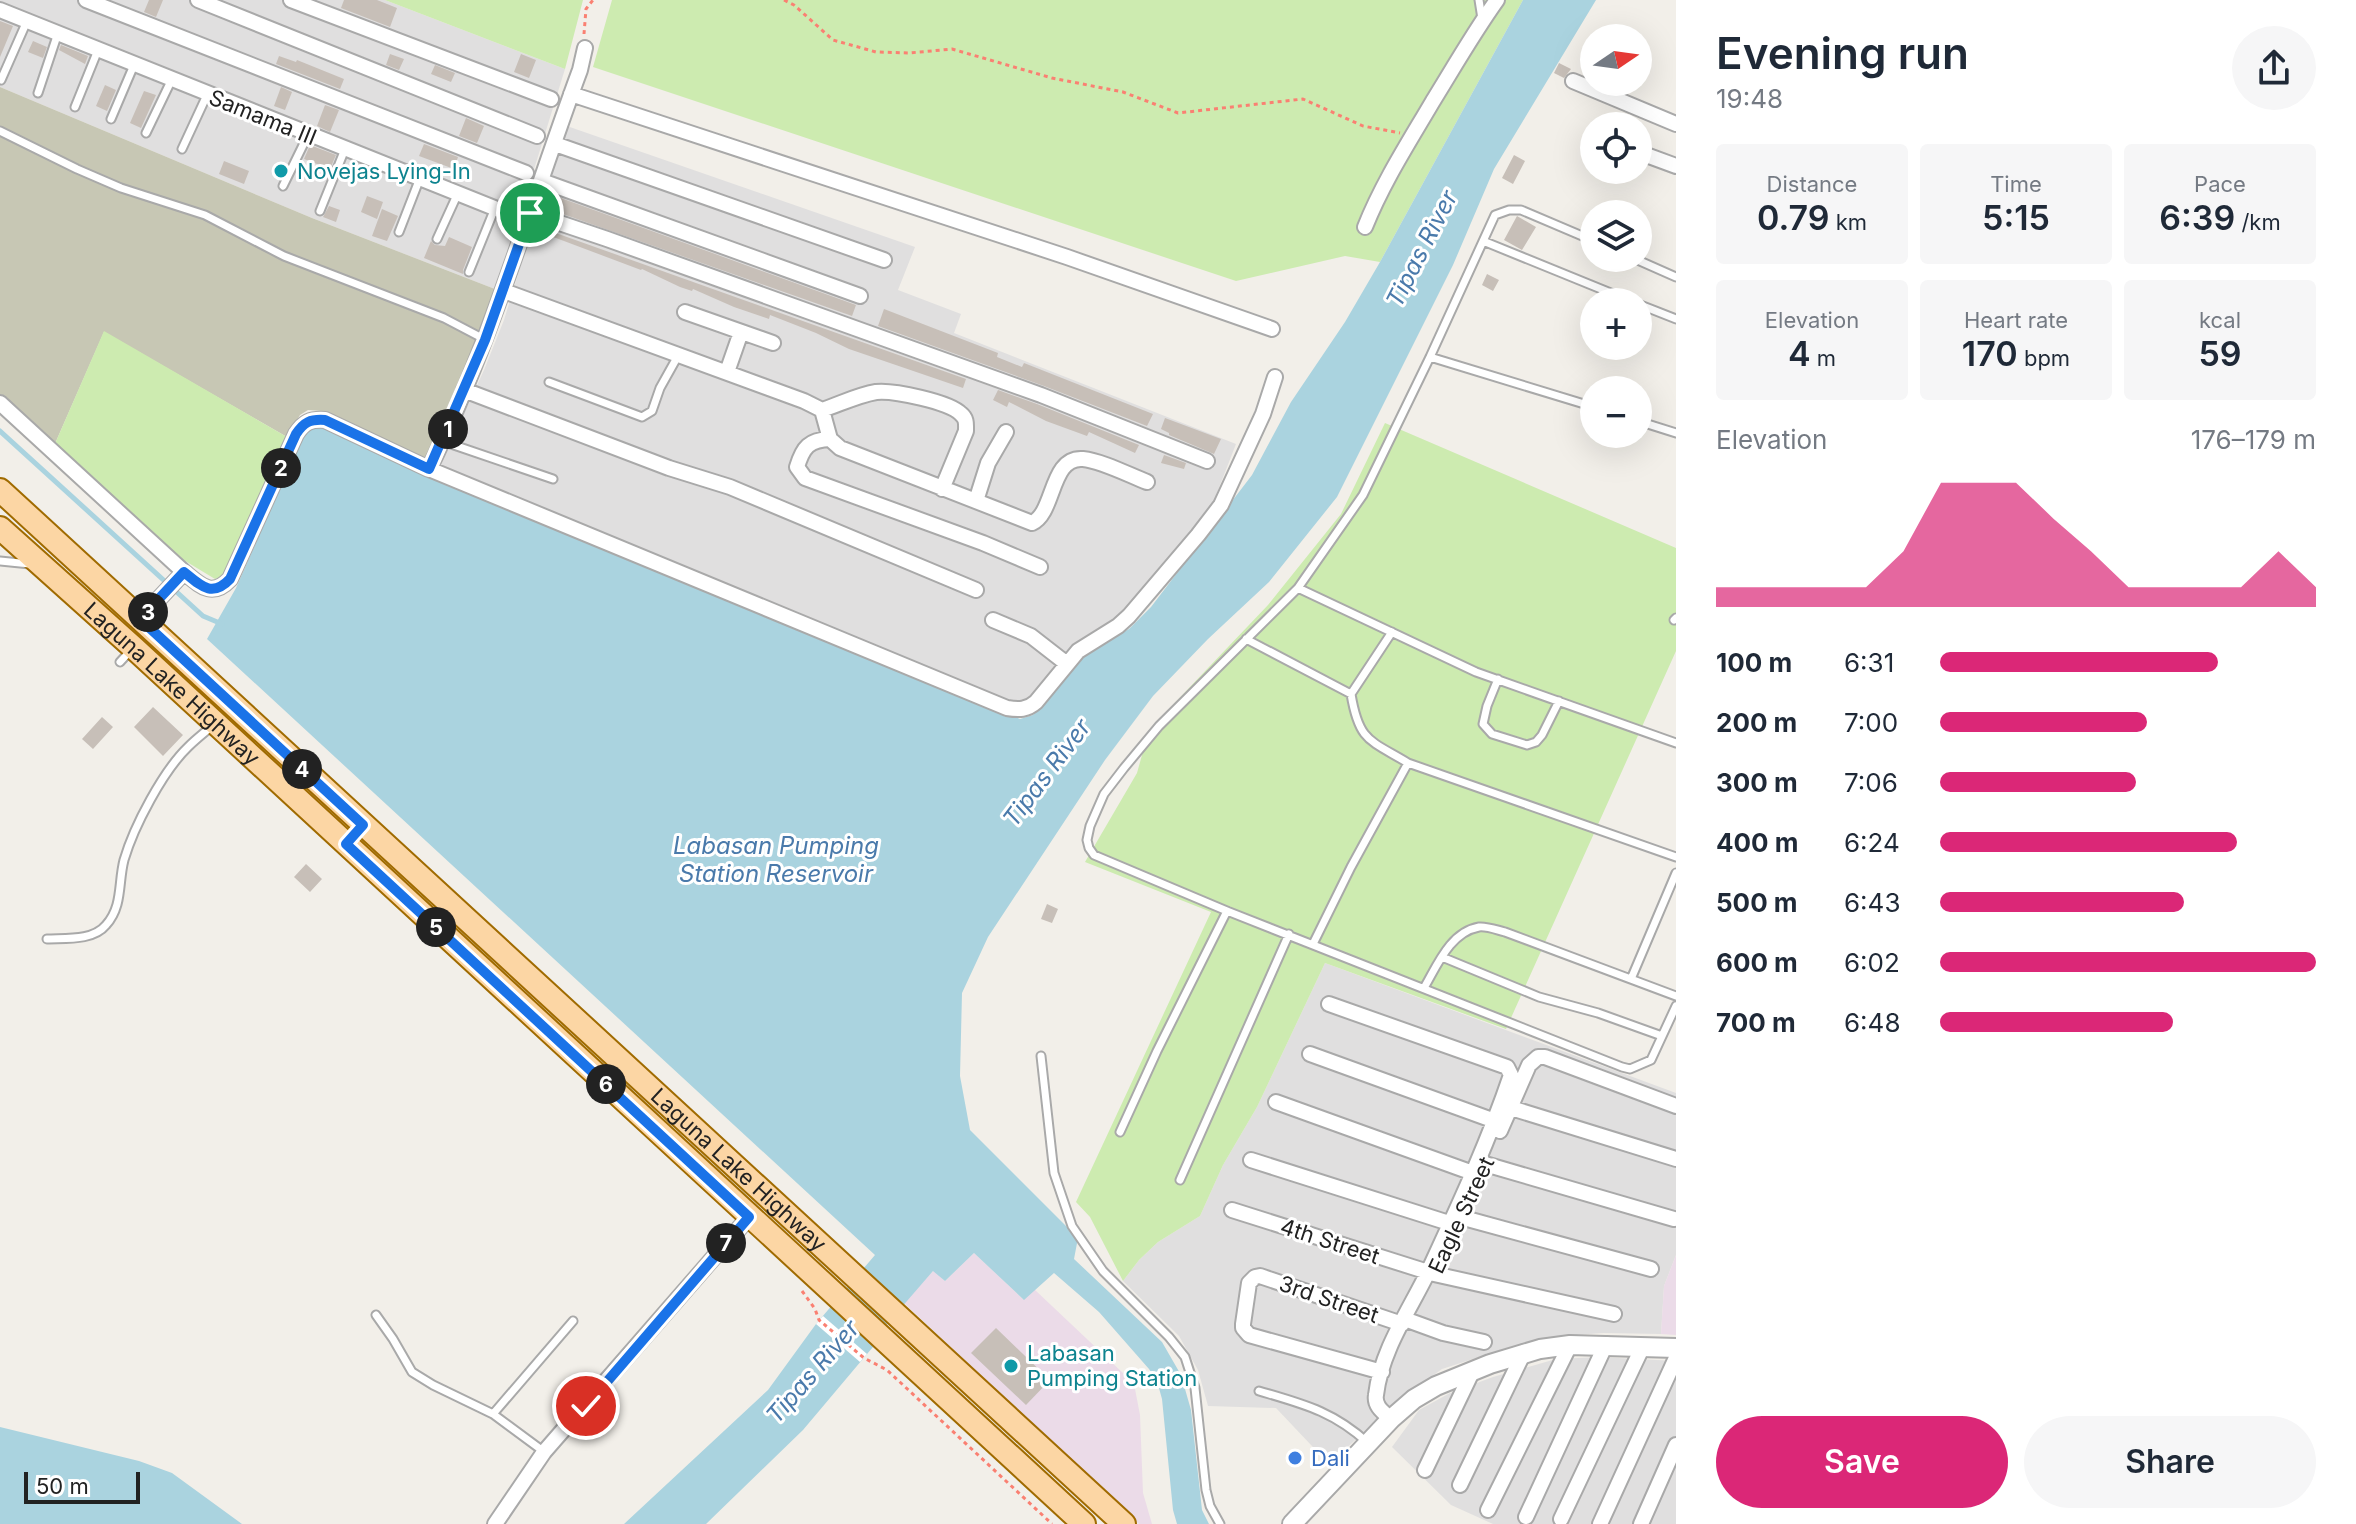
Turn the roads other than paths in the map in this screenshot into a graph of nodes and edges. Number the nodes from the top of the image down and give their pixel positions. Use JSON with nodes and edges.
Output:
{"nodes":[{"id":1,"x":86,"y":0,"type":"edge"},
{"id":2,"x":198,"y":0,"type":"edge"},
{"id":3,"x":291,"y":0,"type":"edge"},
{"id":4,"x":1479,"y":0,"type":"edge"},
{"id":5,"x":1497,"y":0,"type":"edge"},
{"id":6,"x":0,"y":10,"type":"edge"},
{"id":7,"x":27,"y":21,"type":"junction"},
{"id":8,"x":1482,"y":21,"type":"junction"},
{"id":9,"x":58,"y":33,"type":"junction"},
{"id":10,"x":585,"y":48,"type":"road end"},
{"id":11,"x":98,"y":50,"type":"junction"},
{"id":12,"x":134,"y":65,"type":"junction"},
{"id":13,"x":172,"y":79,"type":"junction"},
{"id":14,"x":1,"y":80,"type":"edge"},
{"id":15,"x":1573,"y":81,"type":"dead end"},
{"id":16,"x":38,"y":93,"type":"dead end"},
{"id":17,"x":571,"y":94,"type":"junction"},
{"id":18,"x":207,"y":95,"type":"junction"},
{"id":19,"x":551,"y":99,"type":"dead end"},
{"id":20,"x":75,"y":107,"type":"dead end"},
{"id":21,"x":111,"y":119,"type":"dead end"},
{"id":22,"x":1676,"y":124,"type":"edge"},
{"id":23,"x":0,"y":131,"type":"edge"},
{"id":24,"x":146,"y":133,"type":"dead end"},
{"id":25,"x":308,"y":135,"type":"junction"},
{"id":26,"x":537,"y":136,"type":"dead end"},
{"id":27,"x":555,"y":144,"type":"junction"},
{"id":28,"x":182,"y":149,"type":"dead end"},
{"id":29,"x":345,"y":149,"type":"junction"},
{"id":30,"x":1652,"y":157,"type":"edge"},
{"id":31,"x":1676,"y":166,"type":"edge"},
{"id":32,"x":526,"y":173,"type":"dead end"},
{"id":33,"x":420,"y":178,"type":"junction"},
{"id":34,"x":542,"y":181,"type":"junction"},
{"id":35,"x":283,"y":186,"type":"dead end"},
{"id":36,"x":458,"y":193,"type":"junction"},
{"id":37,"x":495,"y":208,"type":"junction"},
{"id":38,"x":320,"y":211,"type":"dead end"},
{"id":39,"x":529,"y":217,"type":"junction"},
{"id":40,"x":1365,"y":227,"type":"dead end"},
{"id":41,"x":399,"y":232,"type":"dead end"},
{"id":42,"x":1580,"y":235,"type":"edge"},
{"id":43,"x":437,"y":239,"type":"dead end"},
{"id":44,"x":1483,"y":241,"type":"junction"},
{"id":45,"x":884,"y":260,"type":"dead end"},
{"id":46,"x":1652,"y":266,"type":"edge"},
{"id":47,"x":469,"y":272,"type":"dead end"},
{"id":48,"x":1676,"y":277,"type":"edge"},
{"id":49,"x":1599,"y":288,"type":"edge"},
{"id":50,"x":504,"y":291,"type":"junction"},
{"id":51,"x":860,"y":296,"type":"dead end"},
{"id":52,"x":1652,"y":309,"type":"edge"},
{"id":53,"x":685,"y":312,"type":"dead end"},
{"id":54,"x":1676,"y":319,"type":"edge"},
{"id":55,"x":1272,"y":329,"type":"dead end"},
{"id":56,"x":741,"y":332,"type":"junction"},
{"id":57,"x":485,"y":340,"type":"junction"},
{"id":58,"x":773,"y":343,"type":"dead end"},
{"id":59,"x":679,"y":354,"type":"junction"},
{"id":60,"x":1430,"y":357,"type":"junction"},
{"id":61,"x":727,"y":372,"type":"junction"},
{"id":62,"x":1275,"y":377,"type":"dead end"},
{"id":63,"x":549,"y":382,"type":"dead end"},
{"id":64,"x":464,"y":390,"type":"junction"},
{"id":65,"x":0,"y":403,"type":"edge"},
{"id":66,"x":1580,"y":403,"type":"edge"},
{"id":67,"x":822,"y":410,"type":"junction"},
{"id":68,"x":1652,"y":425,"type":"edge"},
{"id":69,"x":1006,"y":432,"type":"dead end"},
{"id":70,"x":1676,"y":433,"type":"edge"},
{"id":71,"x":830,"y":439,"type":"junction"},
{"id":72,"x":442,"y":441,"type":"junction"},
{"id":73,"x":1207,"y":461,"type":"dead end"},
{"id":74,"x":429,"y":469,"type":"junction"},
{"id":75,"x":553,"y":479,"type":"dead end"},
{"id":76,"x":1147,"y":482,"type":"dead end"},
{"id":77,"x":942,"y":489,"type":"junction"},
{"id":78,"x":0,"y":490,"type":"edge"},
{"id":79,"x":976,"y":501,"type":"junction"},
{"id":80,"x":0,"y":528,"type":"edge"},
{"id":81,"x":0,"y":561,"type":"edge"},
{"id":82,"x":40,"y":565,"type":"junction"},
{"id":83,"x":1040,"y":567,"type":"dead end"},
{"id":84,"x":179,"y":578,"type":"junction"},
{"id":85,"x":1298,"y":588,"type":"junction"},
{"id":86,"x":976,"y":590,"type":"dead end"},
{"id":87,"x":145,"y":615,"type":"junction"},
{"id":88,"x":993,"y":620,"type":"dead end"},
{"id":89,"x":1392,"y":632,"type":"junction"},
{"id":90,"x":1246,"y":639,"type":"junction"},
{"id":91,"x":1067,"y":664,"type":"junction"},
{"id":92,"x":1498,"y":679,"type":"junction"},
{"id":93,"x":1351,"y":694,"type":"junction"},
{"id":94,"x":1559,"y":701,"type":"junction"},
{"id":95,"x":215,"y":723,"type":"junction"},
{"id":96,"x":1676,"y":743,"type":"edge"},
{"id":97,"x":1408,"y":763,"type":"junction"},
{"id":98,"x":363,"y":825,"type":"junction"},
{"id":99,"x":346,"y":844,"type":"junction"},
{"id":100,"x":1676,"y":857,"type":"edge"},
{"id":101,"x":1676,"y":873,"type":"edge"},
{"id":102,"x":1227,"y":911,"type":"junction"},
{"id":103,"x":1289,"y":934,"type":"junction"},
{"id":104,"x":47,"y":939,"type":"dead end"},
{"id":105,"x":1313,"y":944,"type":"junction"},
{"id":106,"x":1442,"y":957,"type":"junction"},
{"id":107,"x":1631,"y":979,"type":"junction"},
{"id":108,"x":1424,"y":988,"type":"junction"},
{"id":109,"x":1676,"y":996,"type":"edge"},
{"id":110,"x":1329,"y":1004,"type":"dead end"},
{"id":111,"x":1676,"y":1006,"type":"edge"},
{"id":112,"x":1662,"y":1036,"type":"junction"},
{"id":113,"x":1310,"y":1054,"type":"dead end"},
{"id":114,"x":1041,"y":1056,"type":"dead end"},
{"id":115,"x":1276,"y":1102,"type":"dead end"},
{"id":116,"x":1676,"y":1106,"type":"edge"},
{"id":117,"x":1511,"y":1108,"type":"junction"},
{"id":118,"x":1495,"y":1121,"type":"junction"},
{"id":119,"x":1120,"y":1132,"type":"dead end"},
{"id":120,"x":1676,"y":1159,"type":"edge"},
{"id":121,"x":1251,"y":1160,"type":"dead end"},
{"id":122,"x":1479,"y":1168,"type":"junction"},
{"id":123,"x":1180,"y":1180,"type":"dead end"},
{"id":124,"x":1232,"y":1210,"type":"dead end"},
{"id":125,"x":749,"y":1217,"type":"junction"},
{"id":126,"x":1674,"y":1219,"type":"edge"},
{"id":127,"x":1455,"y":1220,"type":"junction"},
{"id":128,"x":1651,"y":1269,"type":"dead end"},
{"id":129,"x":1431,"y":1273,"type":"junction"},
{"id":130,"x":1614,"y":1314,"type":"dead end"},
{"id":131,"x":376,"y":1315,"type":"dead end"},
{"id":132,"x":573,"y":1321,"type":"dead end"},
{"id":133,"x":1406,"y":1322,"type":"junction"},
{"id":134,"x":1484,"y":1342,"type":"dead end"},
{"id":135,"x":1606,"y":1344,"type":"junction"},
{"id":136,"x":1570,"y":1345,"type":"junction"},
{"id":137,"x":1643,"y":1346,"type":"junction"},
{"id":138,"x":1676,"y":1348,"type":"edge"},
{"id":139,"x":1524,"y":1352,"type":"junction"},
{"id":140,"x":1676,"y":1358,"type":"edge"},
{"id":141,"x":1473,"y":1370,"type":"junction"},
{"id":142,"x":1382,"y":1372,"type":"junction"},
{"id":143,"x":1259,"y":1391,"type":"dead end"},
{"id":144,"x":493,"y":1414,"type":"junction"},
{"id":145,"x":1391,"y":1419,"type":"junction"},
{"id":146,"x":1369,"y":1444,"type":"junction"},
{"id":147,"x":1676,"y":1445,"type":"edge"},
{"id":148,"x":544,"y":1452,"type":"junction"},
{"id":149,"x":1425,"y":1470,"type":"dead end"},
{"id":150,"x":1460,"y":1485,"type":"dead end"},
{"id":151,"x":1488,"y":1510,"type":"dead end"},
{"id":152,"x":1526,"y":1517,"type":"dead end"},
{"id":153,"x":1561,"y":1519,"type":"dead end"},
{"id":154,"x":495,"y":1524,"type":"edge"},
{"id":155,"x":1084,"y":1524,"type":"edge"},
{"id":156,"x":1124,"y":1524,"type":"edge"},
{"id":157,"x":1220,"y":1524,"type":"edge"},
{"id":158,"x":1292,"y":1524,"type":"edge"},
{"id":159,"x":1600,"y":1524,"type":"edge"},
{"id":160,"x":1641,"y":1524,"type":"edge"}],
"edges":[{"from":1,"to":32,"type":"street"},
{"from":2,"to":26,"type":"street"},
{"from":3,"to":19,"type":"street"},
{"from":4,"to":8,"type":"lane"},
{"from":5,"to":8,"type":"street"},
{"from":6,"to":7,"type":"street","name":"Samama Ⅲ"},
{"from":7,"to":9,"type":"street","name":"Samama Ⅲ"},
{"from":7,"to":14,"type":"lane"},
{"from":8,"to":40,"type":"street"},
{"from":9,"to":11,"type":"street","name":"Samama Ⅲ"},
{"from":9,"to":16,"type":"lane"},
{"from":10,"to":17,"type":"street"},
{"from":11,"to":12,"type":"street","name":"Samama Ⅲ"},
{"from":11,"to":20,"type":"lane"},
{"from":12,"to":13,"type":"street","name":"Samama Ⅲ"},
{"from":12,"to":21,"type":"lane"},
{"from":13,"to":18,"type":"street","name":"Samama Ⅲ"},
{"from":13,"to":24,"type":"lane"},
{"from":15,"to":22,"type":"street"},
{"from":17,"to":27,"type":"street"},
{"from":17,"to":55,"type":"street"},
{"from":18,"to":25,"type":"street","name":"Samama Ⅲ"},
{"from":18,"to":28,"type":"lane"},
{"from":23,"to":57,"type":"lane"},
{"from":25,"to":29,"type":"street","name":"Samama Ⅲ"},
{"from":25,"to":35,"type":"lane"},
{"from":27,"to":34,"type":"street"},
{"from":27,"to":45,"type":"street"},
{"from":29,"to":33,"type":"street","name":"Samama Ⅲ"},
{"from":29,"to":38,"type":"lane"},
{"from":30,"to":31,"type":"street"},
{"from":33,"to":36,"type":"street","name":"Samama Ⅲ"},
{"from":33,"to":41,"type":"lane"},
{"from":34,"to":39,"type":"street"},
{"from":34,"to":51,"type":"street"},
{"from":36,"to":37,"type":"street","name":"Samama Ⅲ"},
{"from":36,"to":43,"type":"lane"},
{"from":37,"to":39,"type":"street","name":"Samama Ⅲ"},
{"from":37,"to":47,"type":"lane"},
{"from":39,"to":50,"type":"street"},
{"from":39,"to":73,"type":"street","name":"Samama Ⅲ"},
{"from":42,"to":44,"type":"lane"},
{"from":44,"to":49,"type":"lane"},
{"from":44,"to":60,"type":"lane"},
{"from":46,"to":48,"type":"lane"},
{"from":50,"to":57,"type":"street"},
{"from":50,"to":59,"type":"street"},
{"from":52,"to":54,"type":"lane"},
{"from":53,"to":56,"type":"street"},
{"from":56,"to":58,"type":"street"},
{"from":56,"to":61,"type":"street"},
{"from":57,"to":64,"type":"street"},
{"from":59,"to":61,"type":"street"},
{"from":59,"to":63,"type":"lane"},
{"from":60,"to":66,"type":"lane"},
{"from":60,"to":85,"type":"lane"},
{"from":61,"to":67,"type":"street"},
{"from":62,"to":91,"type":"street"},
{"from":64,"to":72,"type":"street"},
{"from":64,"to":86,"type":"street"},
{"from":65,"to":84,"type":"street"},
{"from":67,"to":71,"type":"street"},
{"from":67,"to":77,"type":"street"},
{"from":68,"to":70,"type":"lane"},
{"from":69,"to":79,"type":"street"},
{"from":71,"to":77,"type":"street"},
{"from":71,"to":83,"type":"street"},
{"from":72,"to":74,"type":"street"},
{"from":72,"to":75,"type":"lane"},
{"from":74,"to":84,"type":"street"},
{"from":74,"to":91,"type":"street"},
{"from":76,"to":79,"type":"street"},
{"from":77,"to":79,"type":"street"},
{"from":78,"to":87,"type":"main road","name":"Laguna Lake Highway"},
{"from":80,"to":82,"type":"main road","name":"Laguna Lake Highway"},
{"from":81,"to":82,"type":"lane"},
{"from":82,"to":95,"type":"main road","name":"Laguna Lake Highway"},
{"from":84,"to":87,"type":"street"},
{"from":85,"to":89,"type":"lane"},
{"from":85,"to":90,"type":"lane"},
{"from":87,"to":98,"type":"main road","name":"Laguna Lake Highway"},
{"from":88,"to":91,"type":"street"},
{"from":89,"to":92,"type":"lane"},
{"from":89,"to":93,"type":"lane"},
{"from":90,"to":93,"type":"lane"},
{"from":90,"to":102,"type":"lane"},
{"from":92,"to":94,"type":"lane"},
{"from":92,"to":94,"type":"lane"},
{"from":93,"to":97,"type":"lane"},
{"from":94,"to":96,"type":"lane"},
{"from":95,"to":99,"type":"main road","name":"Laguna Lake Highway"},
{"from":95,"to":104,"type":"lane"},
{"from":97,"to":100,"type":"lane"},
{"from":97,"to":105,"type":"lane"},
{"from":98,"to":99,"type":"main road"},
{"from":98,"to":156,"type":"main road","name":"Laguna Lake Highway"},
{"from":99,"to":125,"type":"main road","name":"Laguna Lake Highway"},
{"from":101,"to":107,"type":"lane"},
{"from":102,"to":103,"type":"lane"},
{"from":102,"to":119,"type":"lane"},
{"from":103,"to":105,"type":"lane"},
{"from":103,"to":123,"type":"lane"},
{"from":105,"to":108,"type":"lane"},
{"from":106,"to":107,"type":"lane"},
{"from":106,"to":108,"type":"lane"},
{"from":106,"to":112,"type":"lane"},
{"from":107,"to":109,"type":"lane"},
{"from":108,"to":112,"type":"lane"},
{"from":110,"to":118,"type":"street","name":"Eagle Street"},
{"from":111,"to":112,"type":"lane"},
{"from":113,"to":118,"type":"street"},
{"from":114,"to":157,"type":"lane"},
{"from":115,"to":122,"type":"street"},
{"from":116,"to":117,"type":"street","name":"Eagle Street"},
{"from":117,"to":120,"type":"street"},
{"from":117,"to":122,"type":"street","name":"Eagle Street"},
{"from":118,"to":122,"type":"street","name":"Eagle Street"},
{"from":121,"to":127,"type":"street"},
{"from":122,"to":126,"type":"street"},
{"from":122,"to":127,"type":"street","name":"Eagle Street"},
{"from":124,"to":129,"type":"street","name":"4th Street"},
{"from":125,"to":148,"type":"street"},
{"from":125,"to":155,"type":"main road","name":"Laguna Lake Highway"},
{"from":127,"to":128,"type":"street"},
{"from":127,"to":129,"type":"street","name":"Eagle Street"},
{"from":129,"to":130,"type":"street","name":"4th Street"},
{"from":129,"to":133,"type":"street","name":"Eagle Street"},
{"from":131,"to":144,"type":"lane"},
{"from":132,"to":144,"type":"lane"},
{"from":133,"to":134,"type":"street","name":"3rd Street"},
{"from":133,"to":142,"type":"street","name":"Eagle Street"},
{"from":133,"to":142,"type":"street","name":"3rd Street"},
{"from":135,"to":136,"type":"street"},
{"from":135,"to":137,"type":"street"},
{"from":135,"to":152,"type":"street"},
{"from":136,"to":139,"type":"street"},
{"from":136,"to":151,"type":"street"},
{"from":137,"to":138,"type":"street"},
{"from":137,"to":153,"type":"street"},
{"from":139,"to":141,"type":"street"},
{"from":139,"to":150,"type":"street"},
{"from":140,"to":159,"type":"street"},
{"from":141,"to":145,"type":"street"},
{"from":141,"to":149,"type":"street"},
{"from":142,"to":145,"type":"street","name":"Eagle Street"},
{"from":143,"to":146,"type":"lane"},
{"from":144,"to":148,"type":"lane"},
{"from":145,"to":146,"type":"street"},
{"from":146,"to":158,"type":"street"},
{"from":147,"to":160,"type":"street"},
{"from":148,"to":154,"type":"street"}]}
